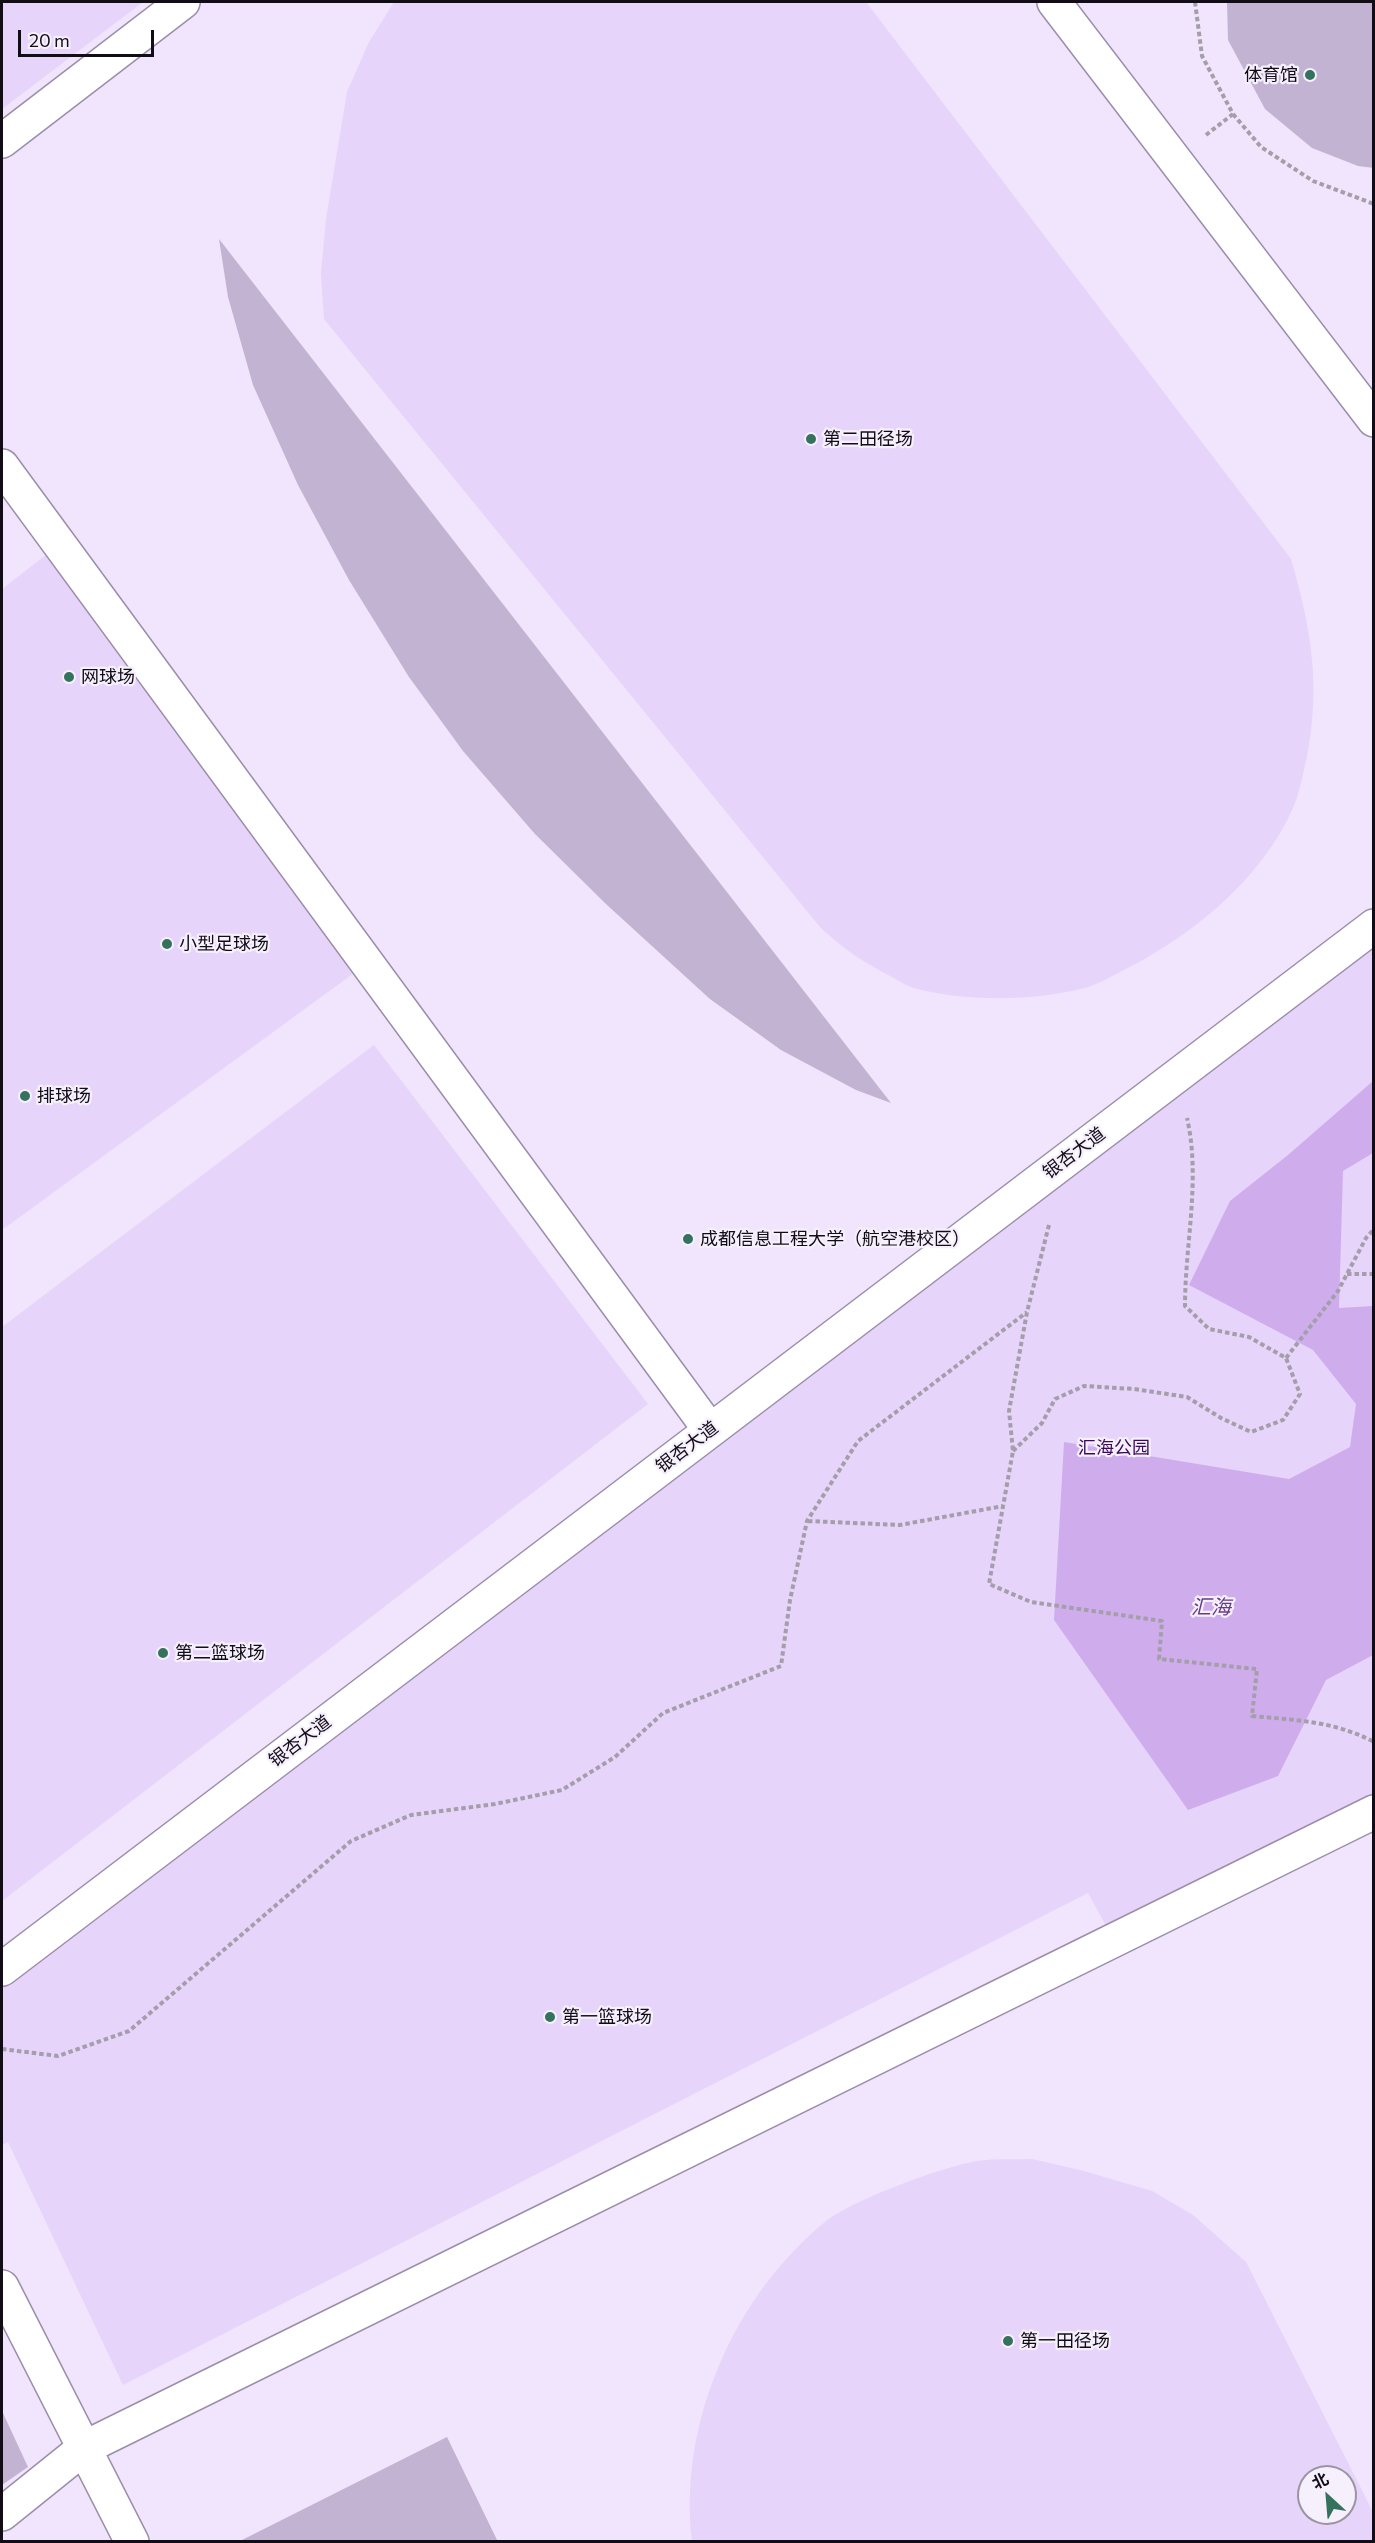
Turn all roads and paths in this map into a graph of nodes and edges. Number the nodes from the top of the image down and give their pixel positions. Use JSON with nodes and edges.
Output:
{"nodes":[{"id":1,"x":183,"y":2,"type":"edge"},
{"id":2,"x":1054,"y":2,"type":"edge"},
{"id":3,"x":1195,"y":2,"type":"edge"},
{"id":4,"x":1233,"y":114,"type":"junction"},
{"id":5,"x":2,"y":141,"type":"edge"},
{"id":6,"x":1175,"y":160,"type":"junction"},
{"id":7,"x":1374,"y":204,"type":"edge"},
{"id":8,"x":1374,"y":420,"type":"edge"},
{"id":9,"x":1374,"y":926,"type":"edge"},
{"id":10,"x":376,"y":978,"type":"dead end"},
{"id":11,"x":1178,"y":1075,"type":"junction"},
{"id":12,"x":1065,"y":1160,"type":"junction"},
{"id":13,"x":1374,"y":1229,"type":"edge"},
{"id":14,"x":1347,"y":1274,"type":"junction"},
{"id":15,"x":1374,"y":1274,"type":"edge"},
{"id":16,"x":1027,"y":1312,"type":"junction"},
{"id":17,"x":1286,"y":1358,"type":"junction"},
{"id":18,"x":710,"y":1430,"type":"junction"},
{"id":19,"x":1013,"y":1451,"type":"junction"},
{"id":20,"x":1003,"y":1506,"type":"junction"},
{"id":21,"x":807,"y":1521,"type":"junction"},
{"id":22,"x":1374,"y":1742,"type":"edge"},
{"id":23,"x":1374,"y":1812,"type":"edge"},
{"id":24,"x":2,"y":1969,"type":"edge"},
{"id":25,"x":2,"y":2049,"type":"edge"},
{"id":26,"x":2,"y":2287,"type":"edge"},
{"id":27,"x":84,"y":2448,"type":"junction"},
{"id":28,"x":2,"y":2514,"type":"edge"},
{"id":29,"x":132,"y":2541,"type":"edge"}],
"edges":[{"from":1,"to":5,"type":"street"},
{"from":2,"to":6,"type":"street"},
{"from":3,"to":4,"type":"path"},
{"from":4,"to":6,"type":"path"},
{"from":4,"to":7,"type":"path"},
{"from":6,"to":8,"type":"street"},
{"from":9,"to":11,"type":"street","name":"银杏大道"},
{"from":10,"to":18,"type":"street"},
{"from":11,"to":12,"type":"street","name":"银杏大道"},
{"from":11,"to":17,"type":"path"},
{"from":12,"to":16,"type":"path"},
{"from":12,"to":18,"type":"street","name":"银杏大道"},
{"from":13,"to":14,"type":"path"},
{"from":14,"to":15,"type":"path"},
{"from":14,"to":17,"type":"path"},
{"from":16,"to":19,"type":"path"},
{"from":16,"to":21,"type":"path"},
{"from":17,"to":19,"type":"path"},
{"from":18,"to":24,"type":"street","name":"银杏大道"},
{"from":19,"to":20,"type":"path"},
{"from":20,"to":21,"type":"path"},
{"from":20,"to":22,"type":"path"},
{"from":21,"to":25,"type":"path"},
{"from":23,"to":27,"type":"street"},
{"from":26,"to":27,"type":"street"},
{"from":27,"to":28,"type":"street"},
{"from":27,"to":29,"type":"street"}]}
